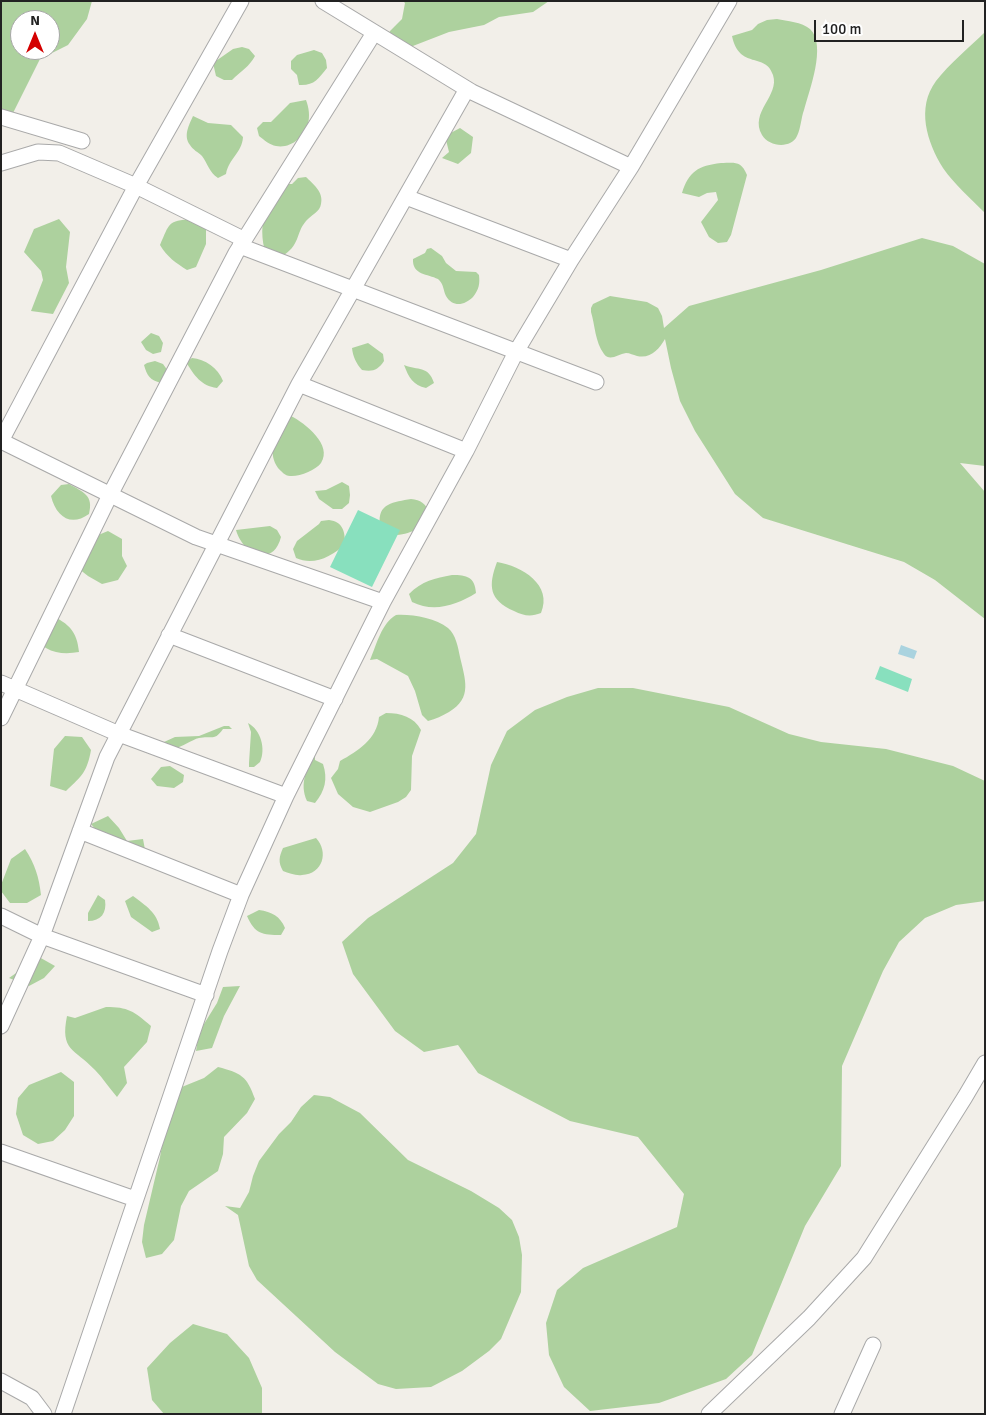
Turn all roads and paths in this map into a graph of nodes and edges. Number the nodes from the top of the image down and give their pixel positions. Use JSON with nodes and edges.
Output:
{"nodes":[{"id":1,"x":241,"y":1,"type":"edge"},
{"id":2,"x":323,"y":1,"type":"edge"},
{"id":3,"x":729,"y":1,"type":"edge"},
{"id":4,"x":374,"y":33,"type":"junction"},
{"id":5,"x":467,"y":89,"type":"junction"},
{"id":6,"x":1,"y":117,"type":"edge"},
{"id":7,"x":82,"y":141,"type":"dead end"},
{"id":8,"x":1,"y":163,"type":"edge"},
{"id":9,"x":631,"y":166,"type":"junction"},
{"id":10,"x":136,"y":186,"type":"junction"},
{"id":11,"x":406,"y":197,"type":"junction"},
{"id":12,"x":241,"y":242,"type":"junction"},
{"id":13,"x":571,"y":260,"type":"junction"},
{"id":14,"x":352,"y":290,"type":"junction"},
{"id":15,"x":516,"y":352,"type":"junction"},
{"id":16,"x":596,"y":382,"type":"dead end"},
{"id":17,"x":299,"y":384,"type":"junction"},
{"id":18,"x":1,"y":441,"type":"edge"},
{"id":19,"x":466,"y":451,"type":"junction"},
{"id":20,"x":110,"y":494,"type":"junction"},
{"id":21,"x":216,"y":544,"type":"junction"},
{"id":22,"x":383,"y":602,"type":"junction"},
{"id":23,"x":169,"y":635,"type":"junction"},
{"id":24,"x":8,"y":686,"type":"edge"},
{"id":25,"x":335,"y":699,"type":"junction"},
{"id":26,"x":1,"y":718,"type":"edge"},
{"id":27,"x":119,"y":734,"type":"junction"},
{"id":28,"x":286,"y":796,"type":"junction"},
{"id":29,"x":80,"y":831,"type":"junction"},
{"id":30,"x":241,"y":895,"type":"junction"},
{"id":31,"x":1,"y":916,"type":"edge"},
{"id":32,"x":42,"y":936,"type":"junction"},
{"id":33,"x":206,"y":995,"type":"junction"},
{"id":34,"x":1,"y":1026,"type":"edge"},
{"id":35,"x":985,"y":1062,"type":"edge"},
{"id":36,"x":1,"y":1152,"type":"edge"},
{"id":37,"x":135,"y":1200,"type":"junction"},
{"id":38,"x":873,"y":1345,"type":"dead end"},
{"id":39,"x":1,"y":1381,"type":"edge"},
{"id":40,"x":44,"y":1414,"type":"edge"},
{"id":41,"x":63,"y":1414,"type":"edge"},
{"id":42,"x":709,"y":1414,"type":"edge"},
{"id":43,"x":842,"y":1414,"type":"edge"}],
"edges":[{"from":1,"to":10,"type":"street"},
{"from":2,"to":4,"type":"street"},
{"from":3,"to":9,"type":"street"},
{"from":4,"to":5,"type":"street"},
{"from":4,"to":12,"type":"street"},
{"from":5,"to":9,"type":"street"},
{"from":5,"to":11,"type":"street"},
{"from":6,"to":7,"type":"street"},
{"from":8,"to":10,"type":"street"},
{"from":9,"to":13,"type":"street"},
{"from":10,"to":12,"type":"street"},
{"from":10,"to":18,"type":"street"},
{"from":11,"to":13,"type":"street"},
{"from":11,"to":14,"type":"street"},
{"from":12,"to":14,"type":"street"},
{"from":12,"to":20,"type":"street"},
{"from":13,"to":15,"type":"street"},
{"from":14,"to":15,"type":"street"},
{"from":14,"to":17,"type":"street"},
{"from":15,"to":16,"type":"street"},
{"from":15,"to":19,"type":"street"},
{"from":17,"to":19,"type":"street"},
{"from":17,"to":21,"type":"street"},
{"from":18,"to":20,"type":"street"},
{"from":19,"to":22,"type":"street"},
{"from":20,"to":21,"type":"street"},
{"from":20,"to":24,"type":"street"},
{"from":21,"to":22,"type":"street"},
{"from":21,"to":23,"type":"street"},
{"from":22,"to":25,"type":"street"},
{"from":23,"to":25,"type":"street"},
{"from":23,"to":27,"type":"street"},
{"from":24,"to":26,"type":"street"},
{"from":24,"to":27,"type":"street"},
{"from":25,"to":28,"type":"street"},
{"from":27,"to":28,"type":"street"},
{"from":27,"to":29,"type":"street"},
{"from":28,"to":30,"type":"street"},
{"from":29,"to":30,"type":"street"},
{"from":29,"to":32,"type":"street"},
{"from":30,"to":33,"type":"street"},
{"from":31,"to":32,"type":"street"},
{"from":32,"to":33,"type":"street"},
{"from":32,"to":34,"type":"street"},
{"from":33,"to":37,"type":"street"},
{"from":35,"to":42,"type":"street"},
{"from":36,"to":37,"type":"street"},
{"from":37,"to":41,"type":"street"},
{"from":38,"to":43,"type":"street"},
{"from":39,"to":40,"type":"street"}]}
